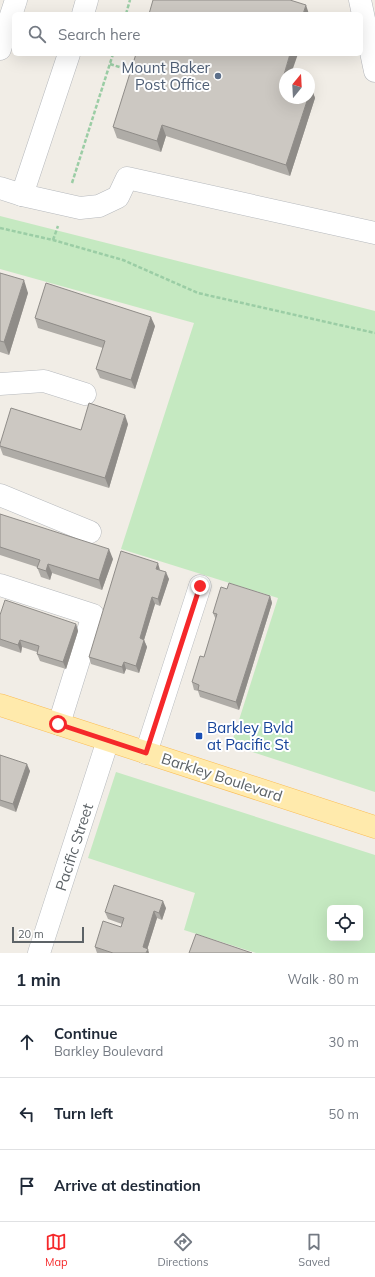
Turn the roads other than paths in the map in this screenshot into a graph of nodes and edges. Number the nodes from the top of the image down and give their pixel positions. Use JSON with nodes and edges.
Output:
{"nodes":[{"id":1,"x":9,"y":0,"type":"edge"},
{"id":2,"x":16,"y":0,"type":"edge"},
{"id":3,"x":87,"y":0,"type":"edge"},
{"id":4,"x":360,"y":0,"type":"edge"},
{"id":5,"x":0,"y":8,"type":"edge"},
{"id":6,"x":12,"y":12,"type":"edge"},
{"id":7,"x":12,"y":12,"type":"edge"},
{"id":8,"x":83,"y":12,"type":"edge"},
{"id":9,"x":363,"y":12,"type":"edge"},
{"id":10,"x":363,"y":14,"type":"edge"},
{"id":11,"x":0,"y":49,"type":"edge"},
{"id":12,"x":68,"y":56,"type":"edge"},
{"id":13,"x":375,"y":71,"type":"edge"},
{"id":14,"x":0,"y":188,"type":"edge"},
{"id":15,"x":22,"y":194,"type":"junction"},
{"id":16,"x":375,"y":233,"type":"edge"},
{"id":17,"x":0,"y":384,"type":"edge"},
{"id":18,"x":85,"y":394,"type":"dead end"},
{"id":19,"x":0,"y":495,"type":"edge"},
{"id":20,"x":90,"y":532,"type":"dead end"},
{"id":21,"x":0,"y":585,"type":"edge"},
{"id":22,"x":200,"y":586,"type":"dead end"},
{"id":23,"x":0,"y":705,"type":"edge"},
{"id":24,"x":58,"y":724,"type":"junction"},
{"id":25,"x":108,"y":740,"type":"junction"},
{"id":26,"x":146,"y":753,"type":"junction"},
{"id":27,"x":375,"y":827,"type":"edge"},
{"id":28,"x":39,"y":953,"type":"edge"}],
"edges":[{"from":1,"to":5,"type":"street"},
{"from":2,"to":6,"type":"street"},
{"from":3,"to":8,"type":"street"},
{"from":4,"to":9,"type":"street"},
{"from":7,"to":11,"type":"street"},
{"from":10,"to":13,"type":"street"},
{"from":12,"to":15,"type":"street"},
{"from":14,"to":15,"type":"street"},
{"from":15,"to":16,"type":"street"},
{"from":17,"to":18,"type":"street"},
{"from":19,"to":20,"type":"street"},
{"from":21,"to":24,"type":"street"},
{"from":22,"to":26,"type":"street"},
{"from":23,"to":24,"type":"main road","name":"Barkley Boulevard"},
{"from":24,"to":25,"type":"main road","name":"Barkley Boulevard"},
{"from":25,"to":26,"type":"main road","name":"Barkley Boulevard"},
{"from":25,"to":28,"type":"street","name":"Pacific Street"},
{"from":26,"to":27,"type":"main road","name":"Barkley Boulevard"}]}
